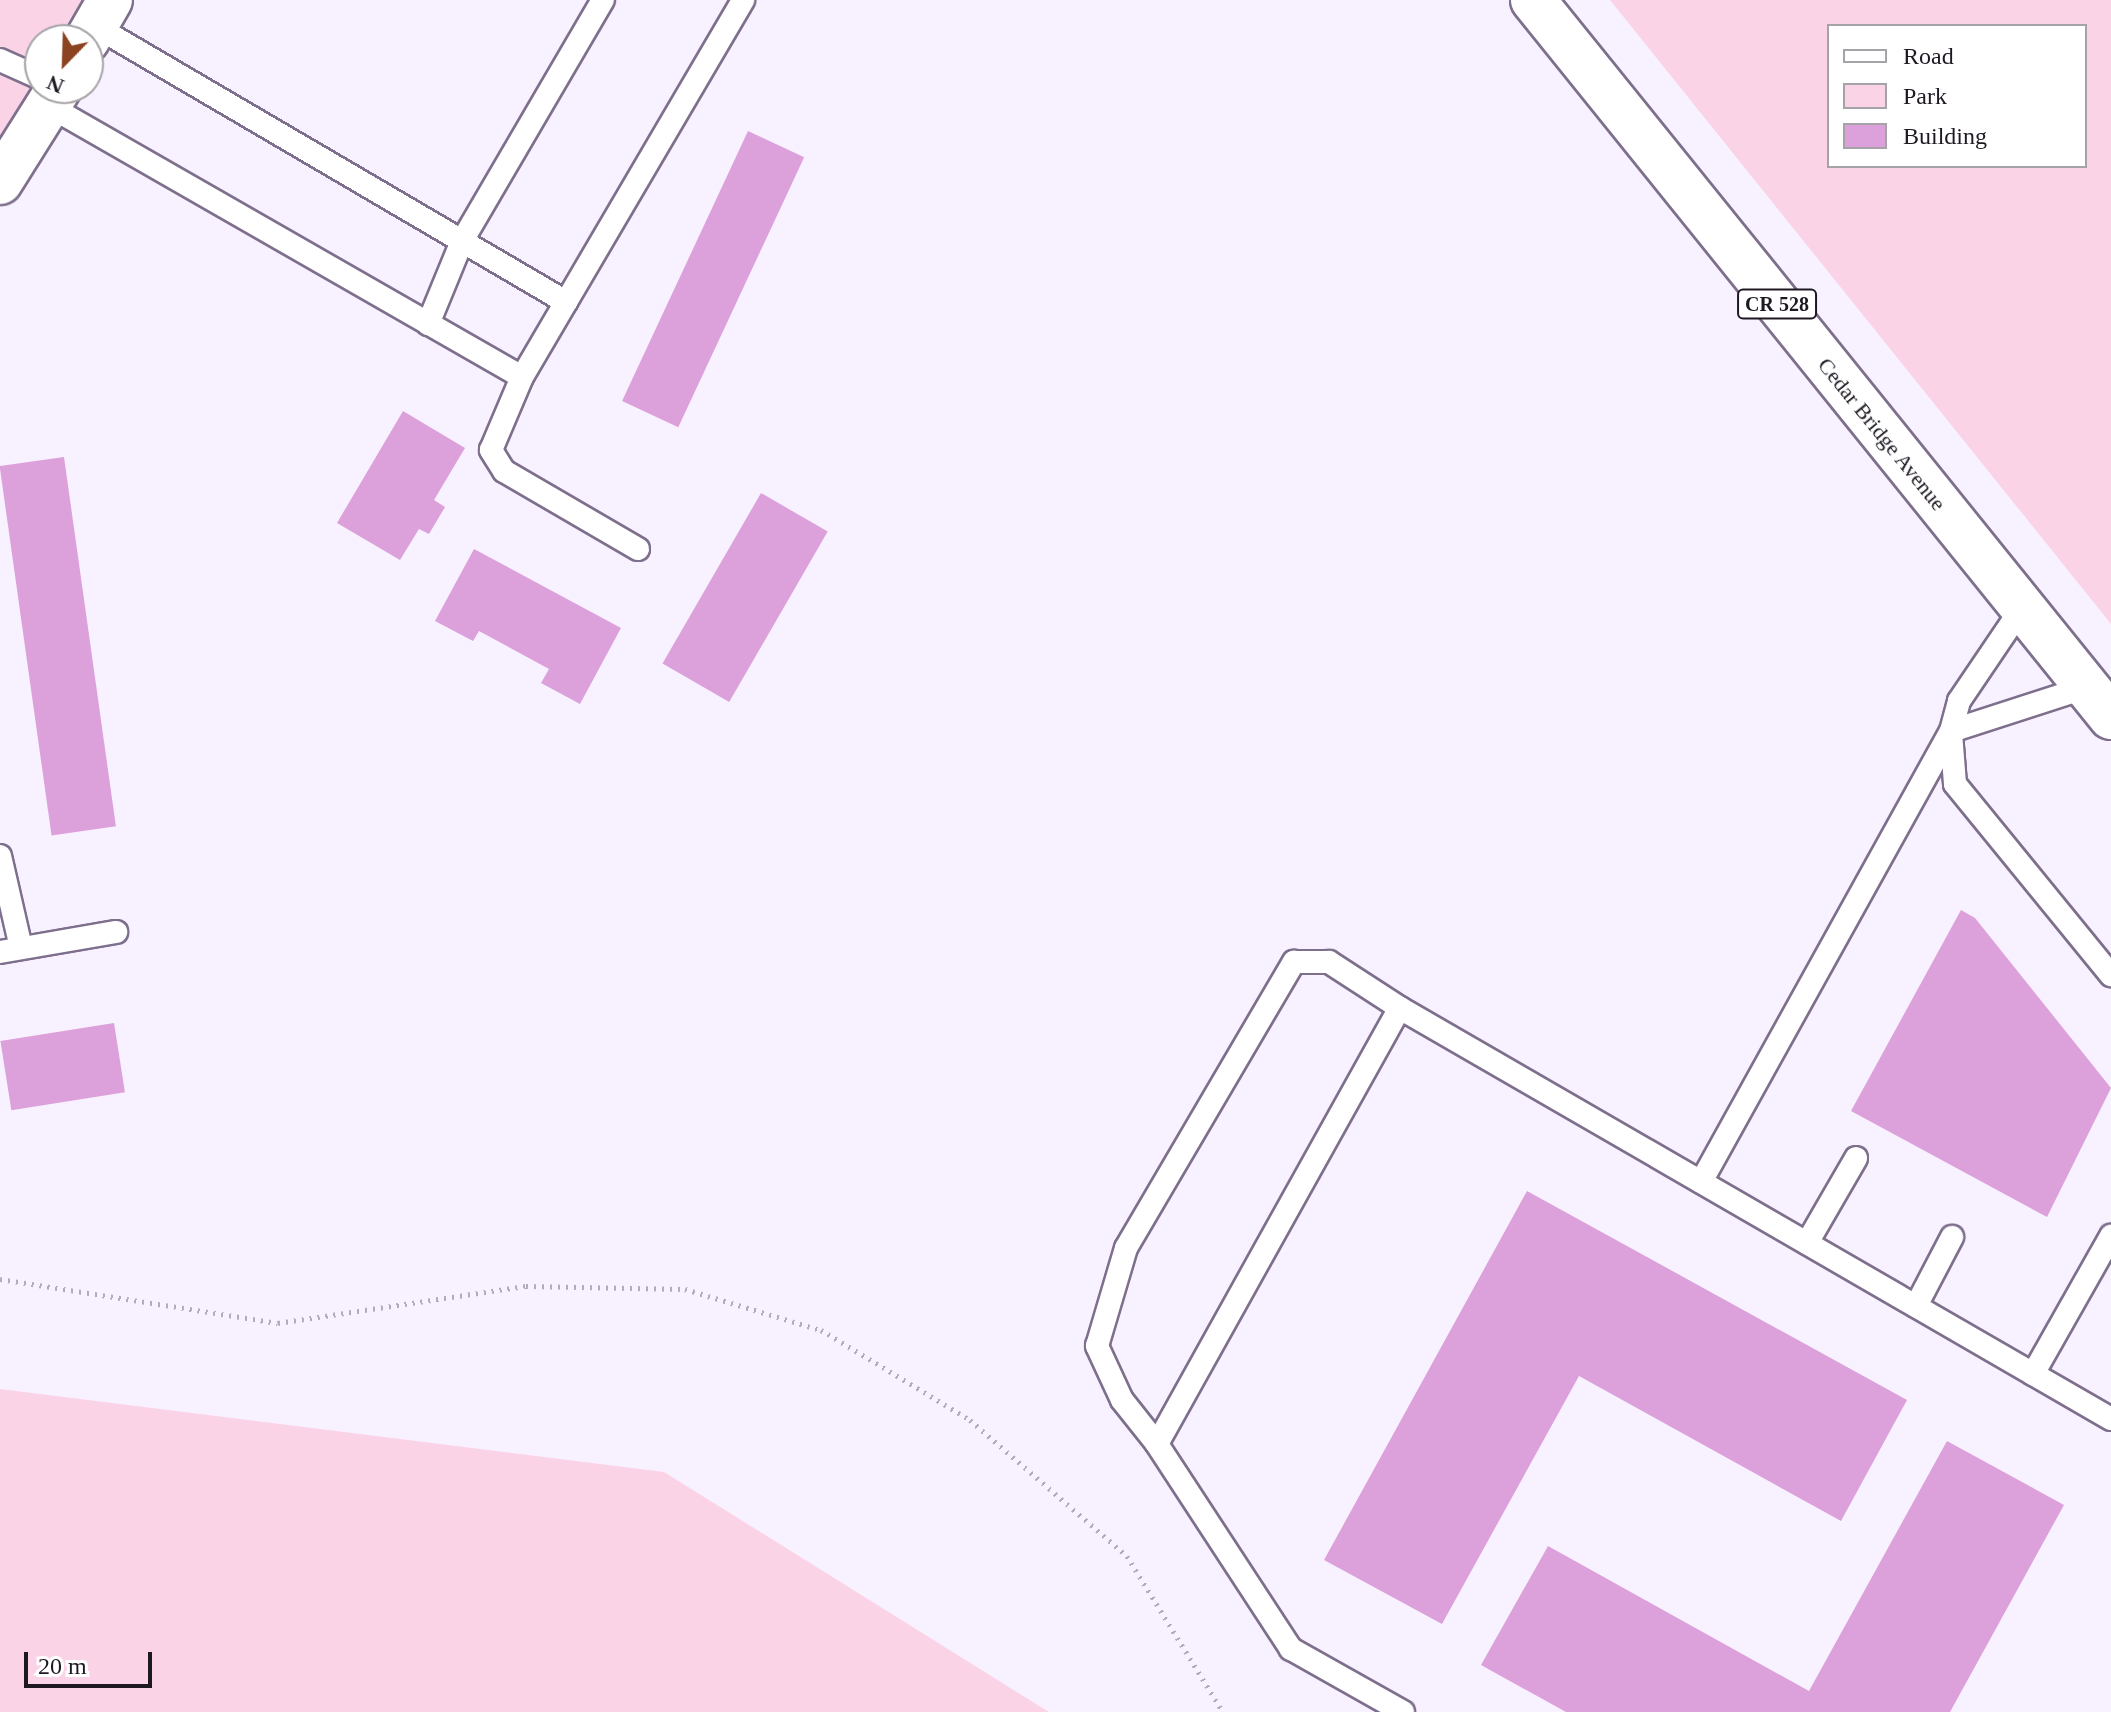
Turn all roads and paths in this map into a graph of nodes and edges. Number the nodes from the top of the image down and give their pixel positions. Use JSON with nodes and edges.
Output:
{"nodes":[{"id":1,"x":603,"y":0,"type":"edge"},
{"id":2,"x":743,"y":0,"type":"edge"},
{"id":3,"x":1533,"y":0,"type":"edge"},
{"id":4,"x":97,"y":22,"type":"edge"},
{"id":5,"x":0,"y":60,"type":"edge"},
{"id":6,"x":24,"y":75,"type":"edge"},
{"id":7,"x":42,"y":104,"type":"edge"},
{"id":8,"x":70,"y":104,"type":"edge"},
{"id":9,"x":0,"y":182,"type":"edge"},
{"id":10,"x":462,"y":241,"type":"junction"},
{"id":11,"x":566,"y":302,"type":"junction"},
{"id":12,"x":428,"y":324,"type":"junction"},
{"id":13,"x":522,"y":377,"type":"junction"},
{"id":14,"x":638,"y":549,"type":"dead end"},
{"id":15,"x":2022,"y":608,"type":"junction"},
{"id":16,"x":2099,"y":702,"type":"edge"},
{"id":17,"x":1951,"y":731,"type":"junction"},
{"id":18,"x":0,"y":856,"type":"edge"},
{"id":19,"x":116,"y":932,"type":"dead end"},
{"id":20,"x":10,"y":950,"type":"edge"},
{"id":21,"x":2111,"y":975,"type":"edge"},
{"id":22,"x":1400,"y":1008,"type":"junction"},
{"id":23,"x":1856,"y":1158,"type":"dead end"},
{"id":24,"x":1701,"y":1182,"type":"junction"},
{"id":25,"x":2111,"y":1236,"type":"edge"},
{"id":26,"x":1952,"y":1237,"type":"dead end"},
{"id":27,"x":1807,"y":1243,"type":"junction"},
{"id":28,"x":0,"y":1279,"type":"edge"},
{"id":29,"x":1916,"y":1306,"type":"junction"},
{"id":30,"x":2033,"y":1374,"type":"junction"},
{"id":31,"x":2111,"y":1419,"type":"edge"},
{"id":32,"x":1157,"y":1444,"type":"junction"},
{"id":33,"x":1223,"y":1712,"type":"edge"},
{"id":34,"x":1403,"y":1712,"type":"edge"}],
"edges":[{"from":1,"to":10,"type":"lane"},
{"from":2,"to":11,"type":"lane"},
{"from":3,"to":15,"type":"main road","name":"Cedar Bridge Avenue","number":"CR 528"},
{"from":4,"to":10,"type":"lane"},
{"from":5,"to":6,"type":"lane"},
{"from":7,"to":9,"type":"main road"},
{"from":8,"to":12,"type":"lane"},
{"from":10,"to":11,"type":"lane"},
{"from":10,"to":12,"type":"lane"},
{"from":11,"to":13,"type":"lane"},
{"from":12,"to":13,"type":"lane"},
{"from":13,"to":14,"type":"lane"},
{"from":15,"to":16,"type":"main road","name":"Cedar Bridge Avenue","number":"CR 528"},
{"from":15,"to":17,"type":"lane"},
{"from":16,"to":17,"type":"lane"},
{"from":17,"to":21,"type":"lane"},
{"from":17,"to":24,"type":"lane"},
{"from":18,"to":20,"type":"lane"},
{"from":19,"to":20,"type":"lane"},
{"from":22,"to":24,"type":"lane"},
{"from":22,"to":32,"type":"lane"},
{"from":22,"to":32,"type":"lane"},
{"from":23,"to":27,"type":"lane"},
{"from":24,"to":27,"type":"lane"},
{"from":25,"to":30,"type":"lane"},
{"from":26,"to":29,"type":"lane"},
{"from":27,"to":29,"type":"lane"},
{"from":28,"to":33,"type":"path"},
{"from":29,"to":30,"type":"lane"},
{"from":30,"to":31,"type":"lane"},
{"from":32,"to":34,"type":"lane"}]}
